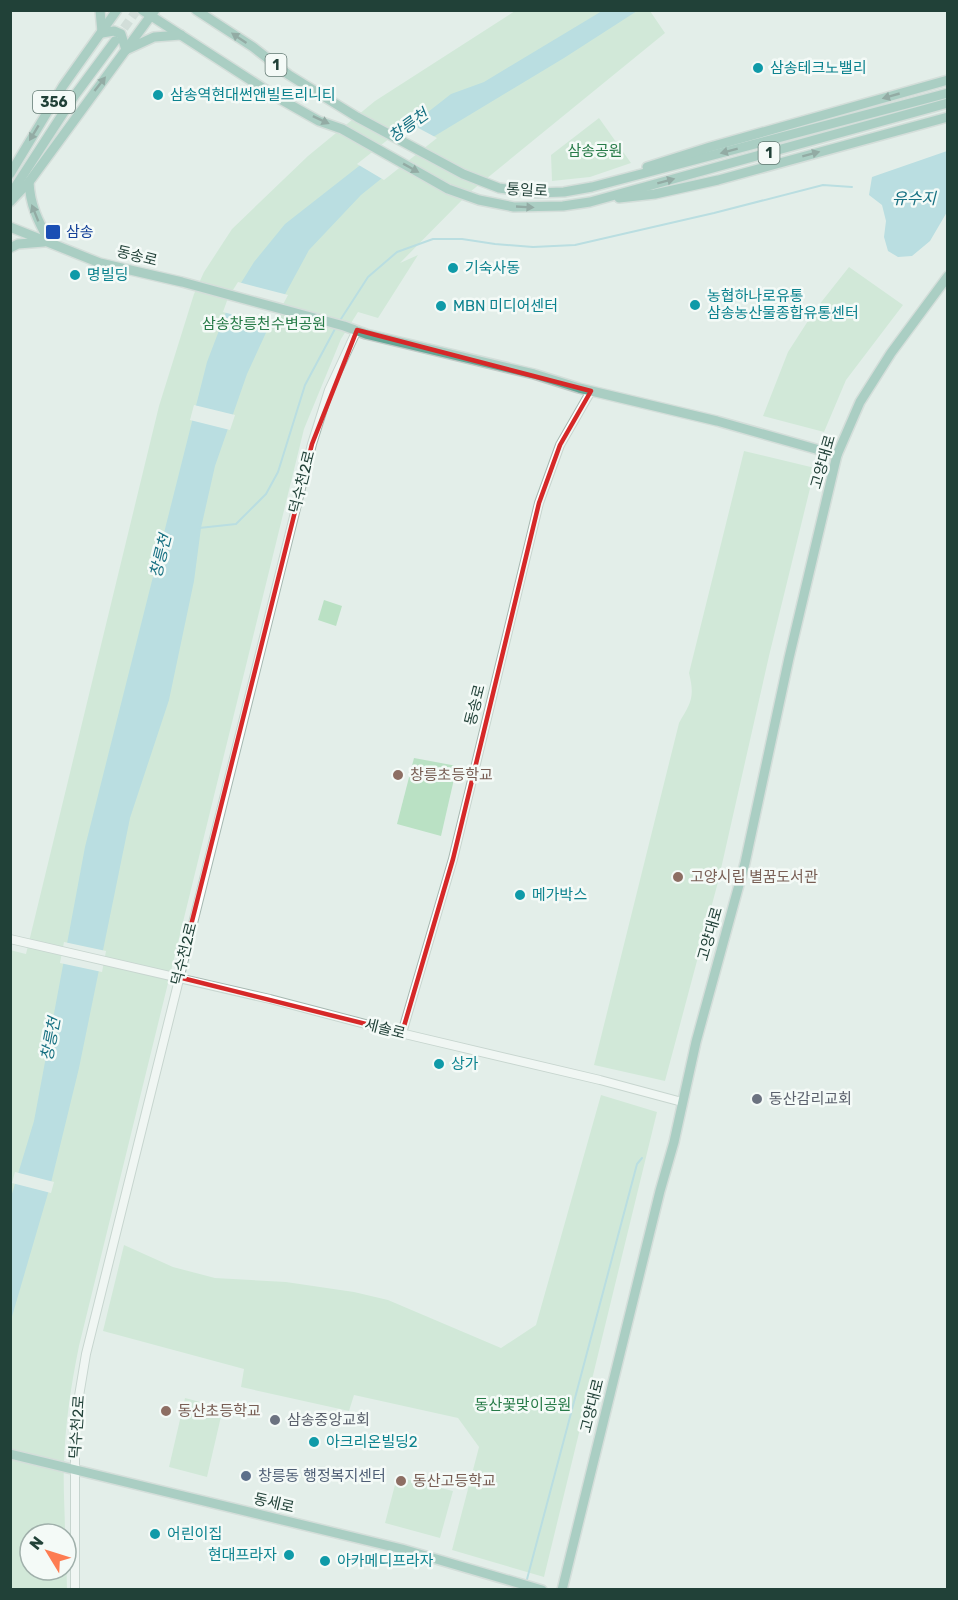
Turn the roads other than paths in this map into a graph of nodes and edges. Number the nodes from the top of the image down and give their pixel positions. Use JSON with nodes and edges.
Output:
{"nodes":[{"id":1,"x":100,"y":10,"type":"edge"},
{"id":2,"x":117,"y":10,"type":"edge"},
{"id":3,"x":142,"y":10,"type":"edge"},
{"id":4,"x":196,"y":10,"type":"edge"},
{"id":5,"x":207,"y":10,"type":"edge"},
{"id":6,"x":153,"y":13,"type":"edge"},
{"id":7,"x":216,"y":23,"type":"junction"},
{"id":8,"x":102,"y":33,"type":"junction"},
{"id":9,"x":181,"y":35,"type":"junction"},
{"id":10,"x":115,"y":41,"type":"tunnel mouth"},
{"id":11,"x":126,"y":50,"type":"junction"},
{"id":12,"x":948,"y":80,"type":"edge"},
{"id":13,"x":948,"y":93,"type":"edge"},
{"id":14,"x":948,"y":103,"type":"edge"},
{"id":15,"x":948,"y":117,"type":"edge"},
{"id":16,"x":10,"y":174,"type":"edge"},
{"id":17,"x":28,"y":182,"type":"junction"},
{"id":18,"x":592,"y":187,"type":"junction"},
{"id":19,"x":10,"y":195,"type":"edge"},
{"id":20,"x":10,"y":202,"type":"edge"},
{"id":21,"x":590,"y":202,"type":"junction"},
{"id":22,"x":10,"y":227,"type":"edge"},
{"id":23,"x":50,"y":241,"type":"junction"},
{"id":24,"x":10,"y":248,"type":"edge"},
{"id":25,"x":948,"y":276,"type":"edge"},
{"id":26,"x":357,"y":330,"type":"junction"},
{"id":27,"x":591,"y":391,"type":"junction"},
{"id":28,"x":837,"y":454,"type":"junction"},
{"id":29,"x":10,"y":939,"type":"edge"},
{"id":30,"x":178,"y":977,"type":"junction"},
{"id":31,"x":402,"y":1033,"type":"junction"},
{"id":32,"x":682,"y":1102,"type":"junction"},
{"id":33,"x":10,"y":1454,"type":"edge"},
{"id":34,"x":74,"y":1469,"type":"junction"},
{"id":35,"x":539,"y":1589,"type":"edge"},
{"id":36,"x":75,"y":1590,"type":"edge"},
{"id":37,"x":562,"y":1590,"type":"edge"}],
"edges":[{"from":1,"to":8,"type":"main road"},
{"from":2,"to":8,"type":"main road","number":"356"},
{"from":3,"to":6,"type":"main road","name":"통일로","number":"1"},
{"from":4,"to":7,"type":"main road","name":"통일로","number":"1"},
{"from":5,"to":7,"type":"main road"},
{"from":6,"to":9,"type":"main road","name":"통일로","number":"1"},
{"from":6,"to":11,"type":"main road","number":"356"},
{"from":18,"to":7,"type":"main road","name":"통일로","number":"1","one_way":true},
{"from":8,"to":11,"type":"main road"},
{"from":8,"to":16,"type":"main road","number":"356","one_way":true},
{"from":9,"to":11,"type":"main road"},
{"from":9,"to":21,"type":"main road","name":"통일로","number":"1","one_way":true},
{"from":10,"to":19,"type":"main road"},
{"from":17,"to":11,"type":"main road","number":"356","one_way":true},
{"from":12,"to":18,"type":"main road","one_way":true},
{"from":13,"to":18,"type":"main road","name":"통일로","number":"1","one_way":true},
{"from":21,"to":14,"type":"main road","name":"통일로","number":"1","one_way":true},
{"from":21,"to":15,"type":"main road","one_way":true},
{"from":17,"to":20,"type":"main road","number":"356"},
{"from":23,"to":17,"type":"main road","one_way":true},
{"from":22,"to":23,"type":"main road","name":"동송로"},
{"from":23,"to":24,"type":"main road"},
{"from":23,"to":26,"type":"main road","name":"동송로"},
{"from":25,"to":28,"type":"main road","name":"고양대로"},
{"from":26,"to":27,"type":"main road"},
{"from":26,"to":30,"type":"street","name":"덕수천2로"},
{"from":27,"to":28,"type":"main road"},
{"from":27,"to":31,"type":"street","name":"동송로"},
{"from":28,"to":32,"type":"main road","name":"고양대로"},
{"from":29,"to":30,"type":"street","name":"세솔로"},
{"from":30,"to":31,"type":"street","name":"세솔로"},
{"from":30,"to":34,"type":"street","name":"덕수천2로"},
{"from":31,"to":32,"type":"street","name":"세솔로"},
{"from":32,"to":37,"type":"main road","name":"고양대로"},
{"from":33,"to":34,"type":"main road","name":"동세로"},
{"from":34,"to":35,"type":"main road","name":"동세로"},
{"from":34,"to":36,"type":"street","name":"덕수천2로"}]}
